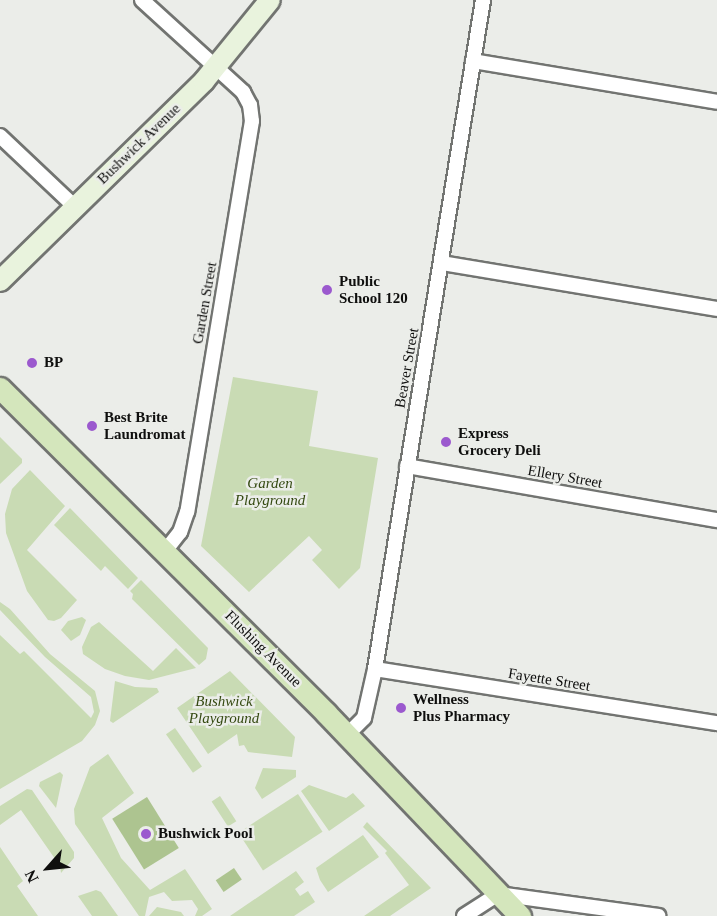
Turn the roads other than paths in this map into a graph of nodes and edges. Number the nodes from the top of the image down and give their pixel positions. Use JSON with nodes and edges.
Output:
{"nodes":[{"id":1,"x":142,"y":0,"type":"edge"},
{"id":2,"x":270,"y":0,"type":"edge"},
{"id":3,"x":483,"y":0,"type":"edge"},
{"id":4,"x":473,"y":61,"type":"junction"},
{"id":5,"x":216,"y":68,"type":"junction"},
{"id":6,"x":717,"y":102,"type":"edge"},
{"id":7,"x":0,"y":136,"type":"edge"},
{"id":8,"x":75,"y":207,"type":"junction"},
{"id":9,"x":442,"y":263,"type":"junction"},
{"id":10,"x":0,"y":281,"type":"edge"},
{"id":11,"x":717,"y":309,"type":"edge"},
{"id":12,"x":0,"y":388,"type":"edge"},
{"id":13,"x":407,"y":466,"type":"junction"},
{"id":14,"x":717,"y":520,"type":"edge"},
{"id":15,"x":165,"y":551,"type":"junction"},
{"id":16,"x":375,"y":669,"type":"junction"},
{"id":17,"x":717,"y":723,"type":"edge"},
{"id":18,"x":347,"y":735,"type":"junction"},
{"id":19,"x":498,"y":894,"type":"junction"},
{"id":20,"x":464,"y":916,"type":"edge"},
{"id":21,"x":520,"y":916,"type":"edge"},
{"id":22,"x":658,"y":916,"type":"edge"}],
"edges":[{"from":1,"to":5,"type":"street","name":"Garden Street"},
{"from":2,"to":5,"type":"main road","name":"Bushwick Avenue"},
{"from":3,"to":4,"type":"street","name":"Beaver Street"},
{"from":4,"to":6,"type":"street"},
{"from":4,"to":9,"type":"street","name":"Beaver Street"},
{"from":5,"to":8,"type":"main road","name":"Bushwick Avenue"},
{"from":5,"to":15,"type":"street","name":"Garden Street"},
{"from":7,"to":8,"type":"street"},
{"from":8,"to":10,"type":"main road","name":"Bushwick Avenue"},
{"from":9,"to":11,"type":"street"},
{"from":9,"to":13,"type":"street","name":"Beaver Street"},
{"from":12,"to":15,"type":"main road","name":"Flushing Avenue"},
{"from":13,"to":14,"type":"street","name":"Ellery Street"},
{"from":13,"to":16,"type":"street","name":"Beaver Street"},
{"from":15,"to":18,"type":"main road","name":"Flushing Avenue"},
{"from":16,"to":17,"type":"street","name":"Fayette Street"},
{"from":16,"to":18,"type":"street","name":"Beaver Street"},
{"from":18,"to":19,"type":"main road","name":"Flushing Avenue"},
{"from":19,"to":20,"type":"street"},
{"from":19,"to":21,"type":"main road","name":"Flushing Avenue"},
{"from":19,"to":22,"type":"street"}]}
